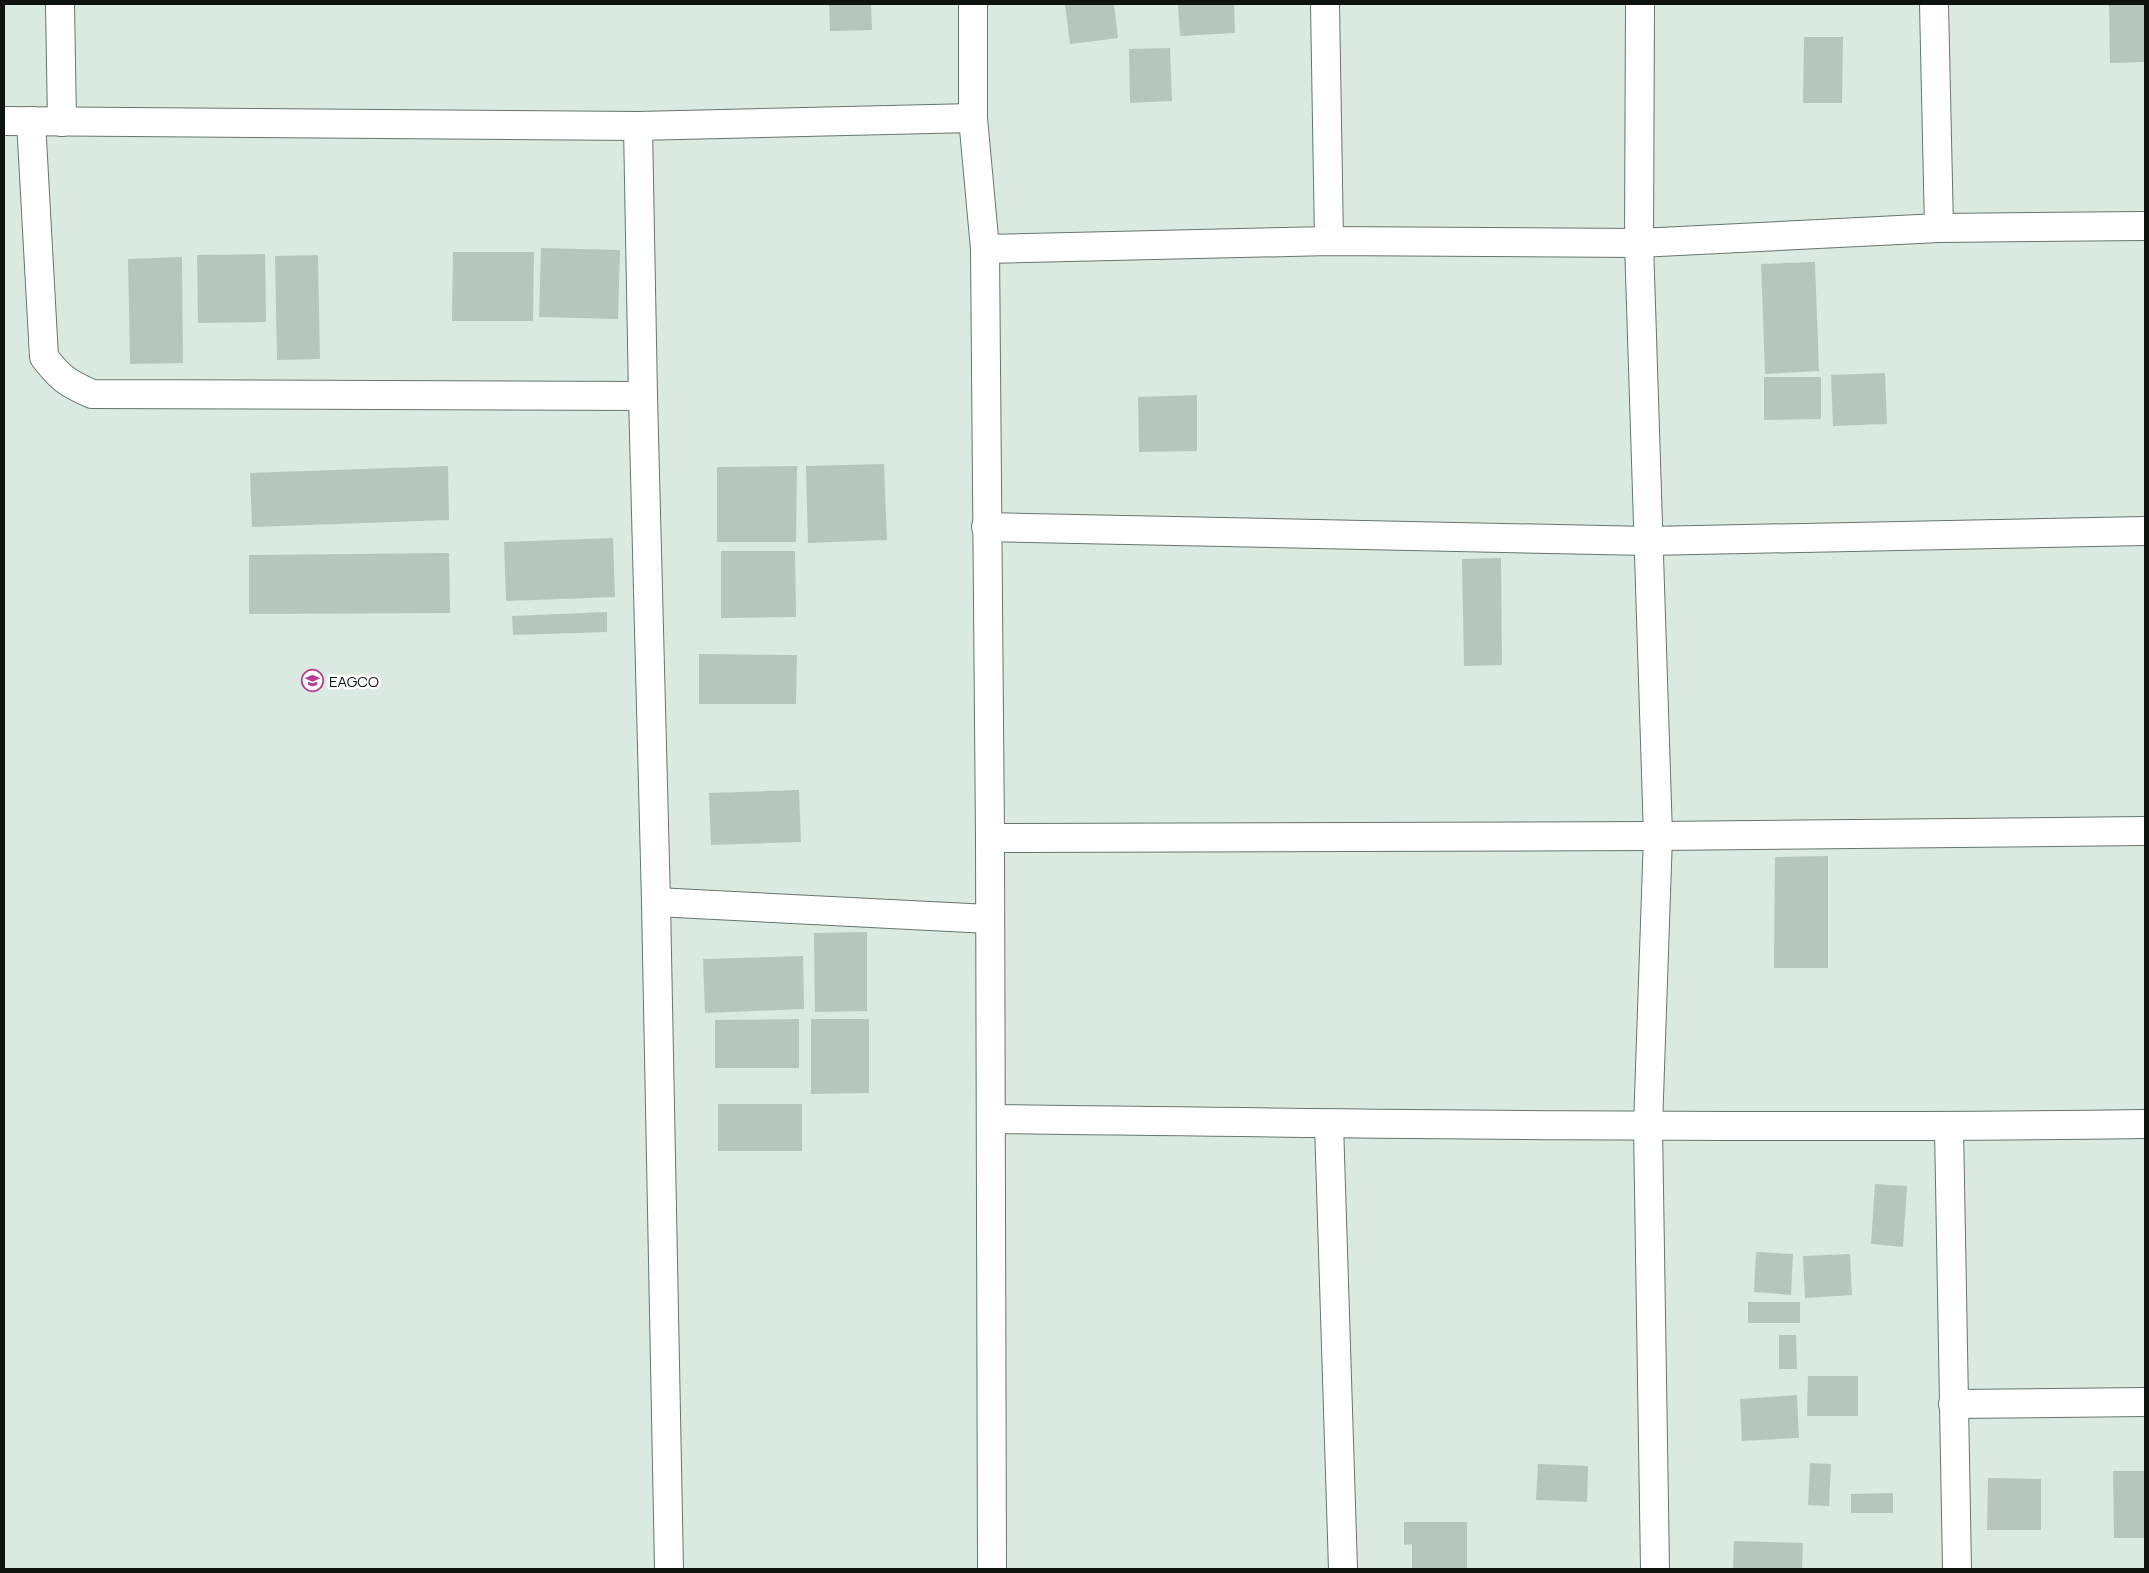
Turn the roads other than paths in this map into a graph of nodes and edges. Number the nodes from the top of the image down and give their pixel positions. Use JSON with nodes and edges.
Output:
{"nodes":[{"id":1,"x":60,"y":4,"type":"edge"},
{"id":2,"x":973,"y":4,"type":"edge"},
{"id":3,"x":1325,"y":4,"type":"edge"},
{"id":4,"x":1640,"y":4,"type":"edge"},
{"id":5,"x":1934,"y":4,"type":"edge"},
{"id":6,"x":974,"y":118,"type":"junction"},
{"id":7,"x":4,"y":121,"type":"edge"},
{"id":8,"x":31,"y":121,"type":"junction"},
{"id":9,"x":62,"y":122,"type":"junction"},
{"id":10,"x":638,"y":126,"type":"junction"},
{"id":11,"x":2145,"y":226,"type":"edge"},
{"id":12,"x":1939,"y":228,"type":"junction"},
{"id":13,"x":1329,"y":241,"type":"junction"},
{"id":14,"x":1638,"y":243,"type":"junction"},
{"id":15,"x":985,"y":249,"type":"junction"},
{"id":16,"x":643,"y":396,"type":"junction"},
{"id":17,"x":986,"y":527,"type":"junction"},
{"id":18,"x":2145,"y":531,"type":"edge"},
{"id":19,"x":1648,"y":541,"type":"junction"},
{"id":20,"x":2145,"y":831,"type":"edge"},
{"id":21,"x":1658,"y":836,"type":"junction"},
{"id":22,"x":990,"y":838,"type":"junction"},
{"id":23,"x":656,"y":902,"type":"junction"},
{"id":24,"x":990,"y":919,"type":"junction"},
{"id":25,"x":991,"y":1119,"type":"junction"},
{"id":26,"x":1329,"y":1124,"type":"junction"},
{"id":27,"x":2145,"y":1124,"type":"edge"},
{"id":28,"x":1648,"y":1126,"type":"junction"},
{"id":29,"x":1949,"y":1126,"type":"junction"},
{"id":30,"x":2145,"y":1402,"type":"edge"},
{"id":31,"x":1953,"y":1404,"type":"junction"},
{"id":32,"x":668,"y":1569,"type":"edge"},
{"id":33,"x":992,"y":1569,"type":"edge"},
{"id":34,"x":1343,"y":1569,"type":"edge"},
{"id":35,"x":1655,"y":1569,"type":"edge"},
{"id":36,"x":1957,"y":1569,"type":"edge"}],
"edges":[{"from":1,"to":9,"type":"street"},
{"from":2,"to":6,"type":"street"},
{"from":3,"to":13,"type":"street"},
{"from":4,"to":14,"type":"street"},
{"from":5,"to":12,"type":"street"},
{"from":6,"to":10,"type":"street"},
{"from":6,"to":15,"type":"street"},
{"from":7,"to":8,"type":"street"},
{"from":8,"to":9,"type":"street"},
{"from":8,"to":16,"type":"street"},
{"from":9,"to":10,"type":"street"},
{"from":10,"to":16,"type":"street"},
{"from":11,"to":12,"type":"street"},
{"from":12,"to":14,"type":"street"},
{"from":13,"to":14,"type":"street"},
{"from":13,"to":15,"type":"street"},
{"from":14,"to":19,"type":"street"},
{"from":15,"to":17,"type":"street"},
{"from":16,"to":23,"type":"street"},
{"from":17,"to":19,"type":"street"},
{"from":17,"to":22,"type":"street"},
{"from":18,"to":19,"type":"street"},
{"from":19,"to":21,"type":"street"},
{"from":20,"to":21,"type":"street"},
{"from":21,"to":22,"type":"street"},
{"from":21,"to":28,"type":"street"},
{"from":22,"to":24,"type":"street"},
{"from":23,"to":24,"type":"street"},
{"from":23,"to":32,"type":"street"},
{"from":24,"to":25,"type":"street"},
{"from":25,"to":26,"type":"street"},
{"from":25,"to":33,"type":"street"},
{"from":26,"to":28,"type":"street"},
{"from":26,"to":34,"type":"street"},
{"from":27,"to":29,"type":"street"},
{"from":28,"to":29,"type":"street"},
{"from":28,"to":35,"type":"street"},
{"from":29,"to":31,"type":"street"},
{"from":30,"to":31,"type":"street"},
{"from":31,"to":36,"type":"street"}]}
